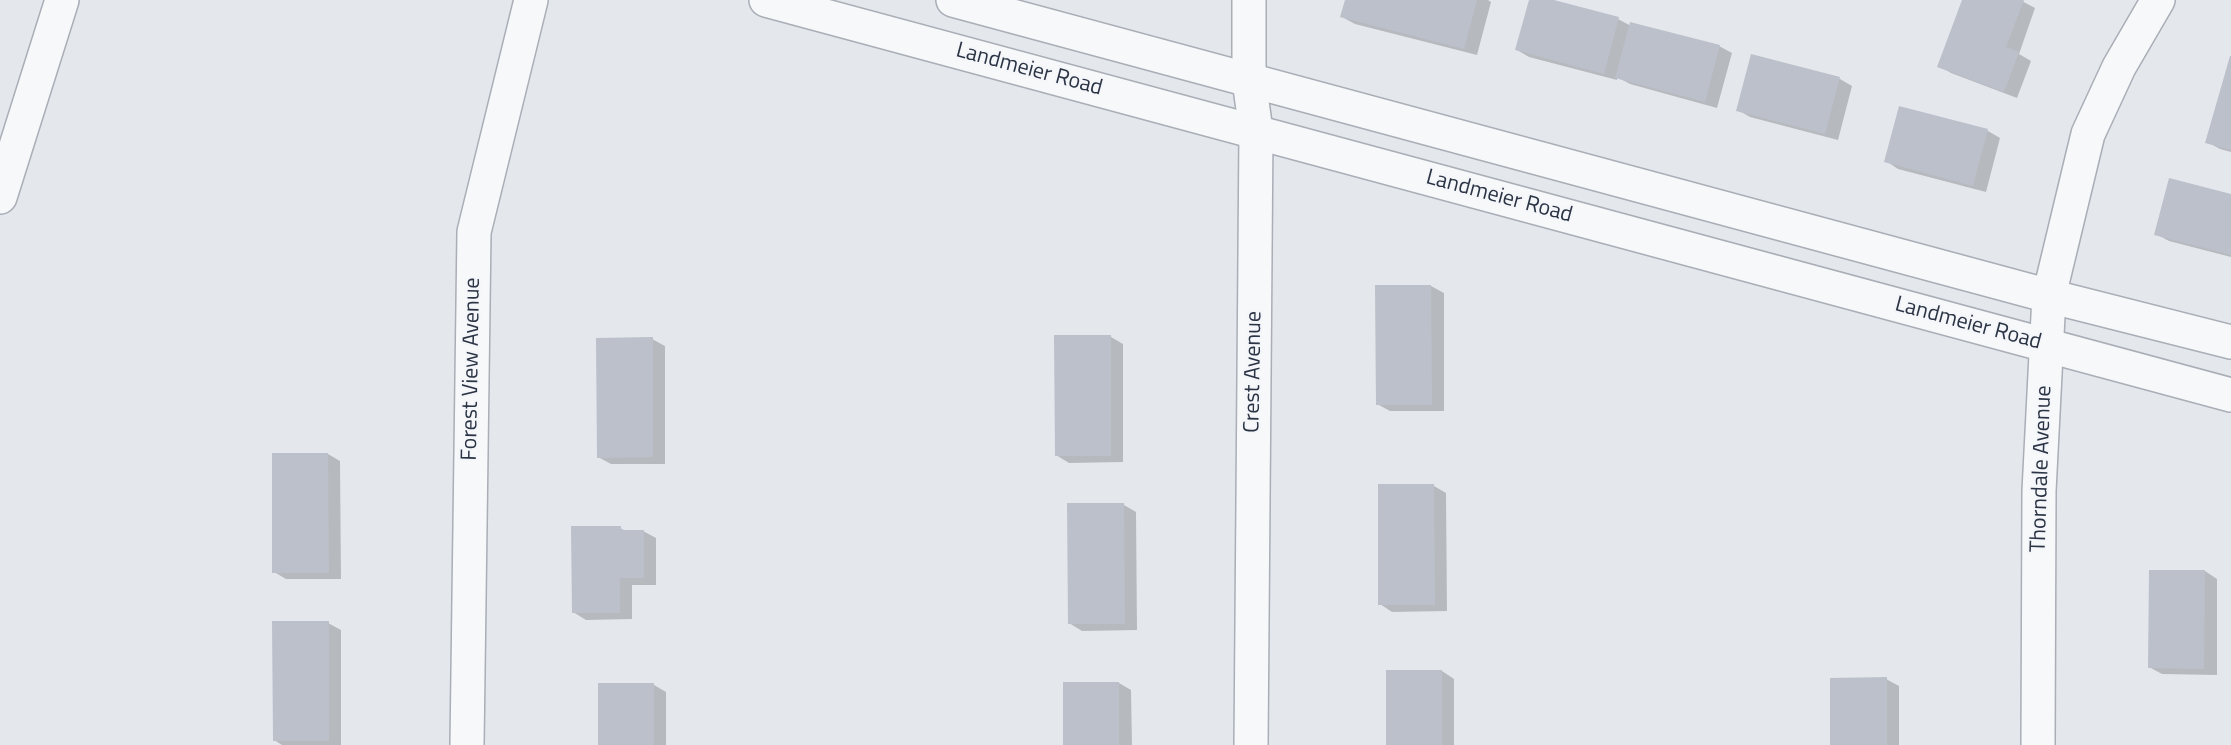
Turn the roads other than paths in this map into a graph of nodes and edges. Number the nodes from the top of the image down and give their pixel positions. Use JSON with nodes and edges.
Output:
{"nodes":[{"id":1,"x":62,"y":0,"type":"edge"},
{"id":2,"x":531,"y":0,"type":"edge"},
{"id":3,"x":766,"y":0,"type":"edge"},
{"id":4,"x":953,"y":0,"type":"edge"},
{"id":5,"x":1249,"y":0,"type":"edge"},
{"id":6,"x":2158,"y":0,"type":"edge"},
{"id":7,"x":1248,"y":80,"type":"junction"},
{"id":8,"x":1256,"y":131,"type":"junction"},
{"id":9,"x":0,"y":197,"type":"edge"},
{"id":10,"x":2049,"y":296,"type":"junction"},
{"id":11,"x":2231,"y":342,"type":"edge"},
{"id":12,"x":2047,"y":345,"type":"junction"},
{"id":13,"x":2231,"y":395,"type":"edge"},
{"id":14,"x":467,"y":745,"type":"edge"},
{"id":15,"x":1251,"y":745,"type":"edge"},
{"id":16,"x":2038,"y":745,"type":"edge"}],
"edges":[{"from":1,"to":9,"type":"street"},
{"from":2,"to":14,"type":"street","name":"Forest View Avenue"},
{"from":3,"to":8,"type":"street","name":"Landmeier Road"},
{"from":4,"to":7,"type":"street"},
{"from":5,"to":7,"type":"street","name":"Crest Avenue"},
{"from":6,"to":10,"type":"street","name":"Thorndale Avenue"},
{"from":7,"to":8,"type":"street","name":"Crest Avenue"},
{"from":7,"to":10,"type":"street"},
{"from":8,"to":12,"type":"street","name":"Landmeier Road"},
{"from":8,"to":15,"type":"street","name":"Crest Avenue"},
{"from":10,"to":11,"type":"street"},
{"from":10,"to":12,"type":"street","name":"Thorndale Avenue"},
{"from":12,"to":13,"type":"street","name":"Landmeier Road"},
{"from":12,"to":16,"type":"street","name":"Thorndale Avenue"}]}
